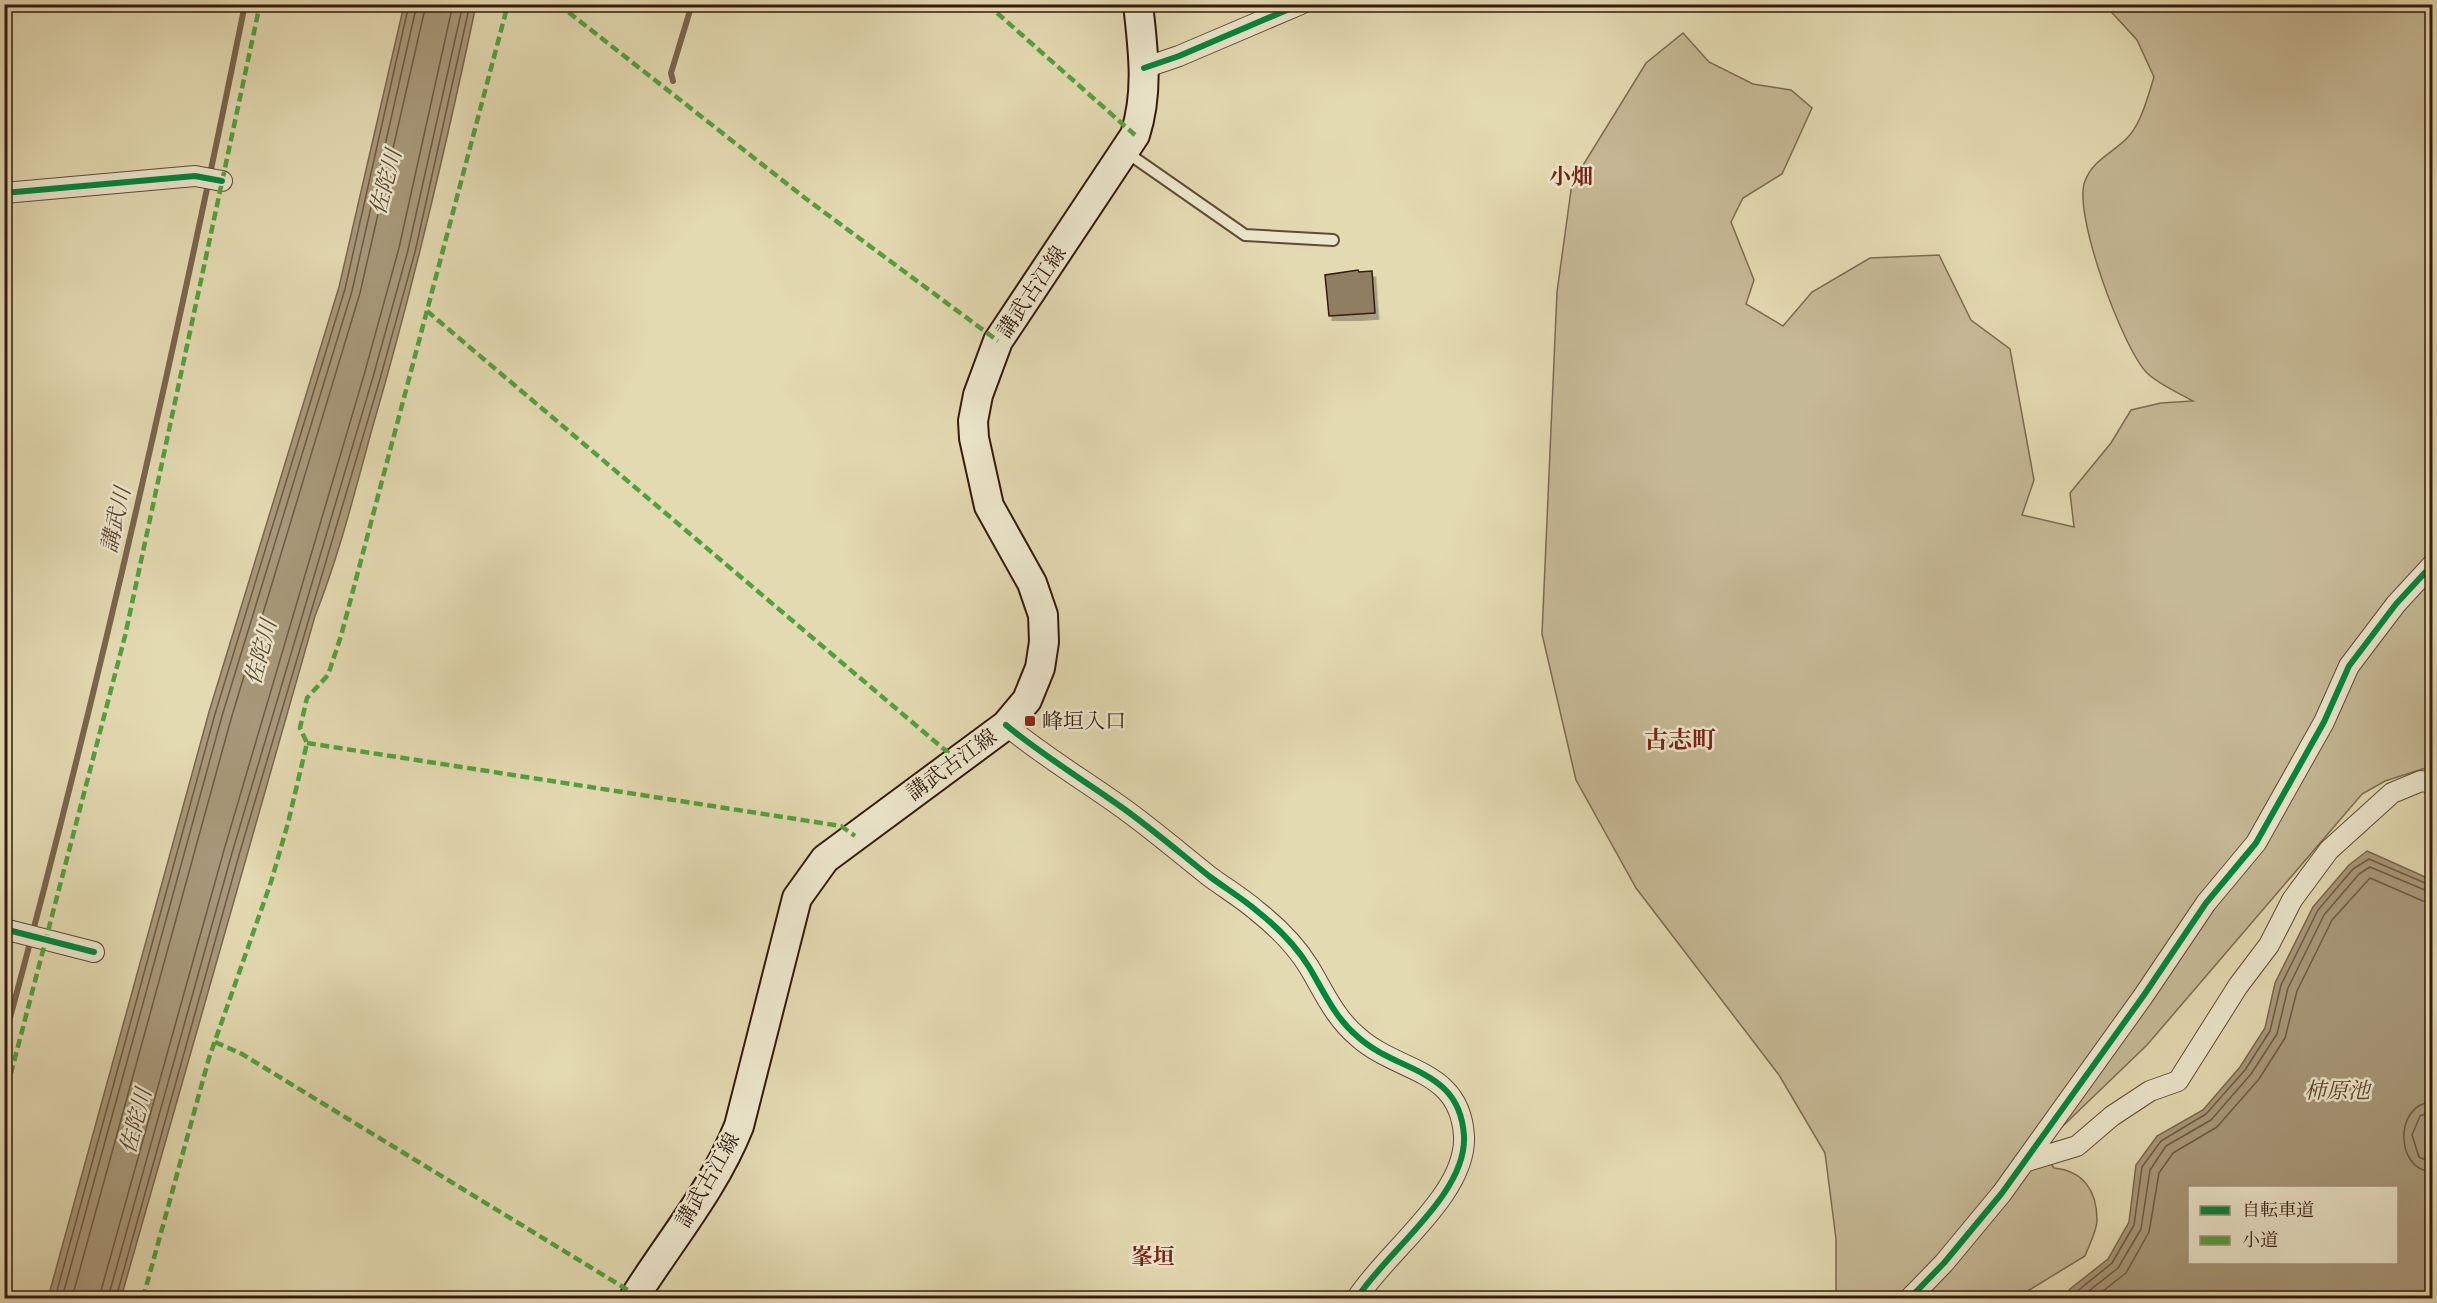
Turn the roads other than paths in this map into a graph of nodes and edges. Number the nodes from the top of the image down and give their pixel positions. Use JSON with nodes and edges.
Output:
{"nodes":[{"id":1,"x":1138,"y":4,"type":"edge"},
{"id":2,"x":1301,"y":4,"type":"edge"},
{"id":3,"x":1144,"y":68,"type":"junction"},
{"id":4,"x":1126,"y":152,"type":"junction"},
{"id":5,"x":219,"y":181,"type":"dead end"},
{"id":6,"x":4,"y":193,"type":"edge"},
{"id":7,"x":1333,"y":240,"type":"dead end"},
{"id":8,"x":2433,"y":565,"type":"edge"},
{"id":9,"x":1006,"y":725,"type":"junction"},
{"id":10,"x":2433,"y":783,"type":"edge"},
{"id":11,"x":4,"y":929,"type":"edge"},
{"id":12,"x":94,"y":952,"type":"dead end"},
{"id":13,"x":2024,"y":1162,"type":"junction"},
{"id":14,"x":634,"y":1299,"type":"edge"},
{"id":15,"x":1357,"y":1299,"type":"edge"},
{"id":16,"x":1910,"y":1299,"type":"edge"}],
"edges":[{"from":1,"to":3,"type":"main road","name":"講武古江線"},
{"from":2,"to":3,"type":"street"},
{"from":3,"to":4,"type":"main road","name":"講武古江線"},
{"from":4,"to":7,"type":"lane"},
{"from":4,"to":9,"type":"main road","name":"講武古江線"},
{"from":5,"to":6,"type":"street"},
{"from":8,"to":13,"type":"street"},
{"from":9,"to":14,"type":"main road","name":"講武古江線"},
{"from":9,"to":15,"type":"street"},
{"from":10,"to":13,"type":"street"},
{"from":11,"to":12,"type":"street"},
{"from":13,"to":16,"type":"street"}]}
